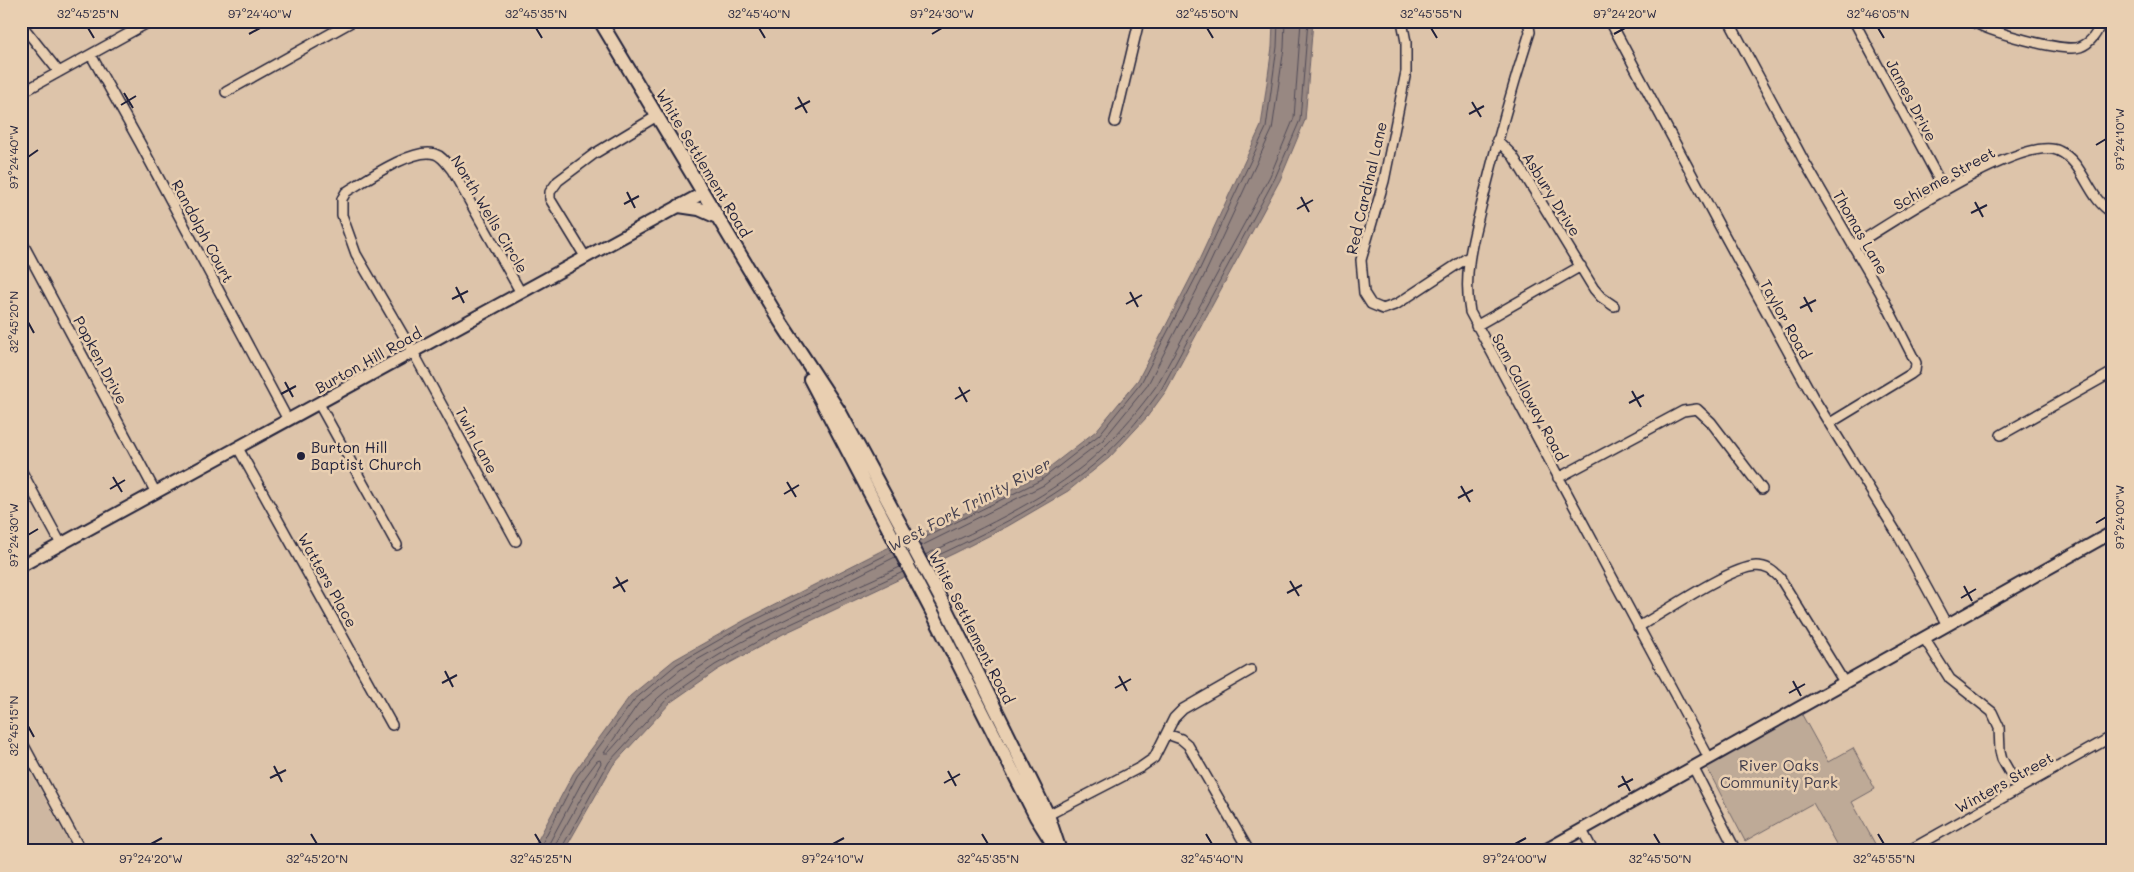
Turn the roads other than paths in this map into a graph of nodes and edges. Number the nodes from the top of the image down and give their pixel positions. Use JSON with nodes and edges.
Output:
{"nodes":[{"id":1,"x":151,"y":21,"type":"edge"},
{"id":2,"x":353,"y":21,"type":"edge"},
{"id":3,"x":600,"y":21,"type":"edge"},
{"id":4,"x":1139,"y":21,"type":"edge"},
{"id":5,"x":1402,"y":21,"type":"edge"},
{"id":6,"x":1528,"y":21,"type":"edge"},
{"id":7,"x":1610,"y":21,"type":"edge"},
{"id":8,"x":1729,"y":21,"type":"edge"},
{"id":9,"x":1854,"y":21,"type":"edge"},
{"id":10,"x":1972,"y":21,"type":"edge"},
{"id":11,"x":2101,"y":21,"type":"edge"},
{"id":12,"x":21,"y":24,"type":"edge"},
{"id":13,"x":91,"y":55,"type":"junction"},
{"id":14,"x":59,"y":72,"type":"junction"},
{"id":15,"x":226,"y":92,"type":"dead end"},
{"id":16,"x":21,"y":93,"type":"edge"},
{"id":17,"x":657,"y":116,"type":"junction"},
{"id":18,"x":1115,"y":122,"type":"dead end"},
{"id":19,"x":1497,"y":140,"type":"junction"},
{"id":20,"x":1945,"y":191,"type":"junction"},
{"id":21,"x":703,"y":193,"type":"junction"},
{"id":22,"x":680,"y":206,"type":"junction"},
{"id":23,"x":2113,"y":213,"type":"edge"},
{"id":24,"x":342,"y":215,"type":"joint"},
{"id":25,"x":718,"y":218,"type":"junction"},
{"id":26,"x":21,"y":240,"type":"edge"},
{"id":27,"x":1853,"y":246,"type":"junction"},
{"id":28,"x":1470,"y":256,"type":"junction"},
{"id":29,"x":586,"y":258,"type":"junction"},
{"id":30,"x":1581,"y":266,"type":"junction"},
{"id":31,"x":521,"y":293,"type":"junction"},
{"id":32,"x":1614,"y":306,"type":"dead end"},
{"id":33,"x":780,"y":321,"type":"junction"},
{"id":34,"x":1476,"y":326,"type":"junction"},
{"id":35,"x":414,"y":352,"type":"junction"},
{"id":36,"x":2113,"y":372,"type":"edge"},
{"id":37,"x":319,"y":404,"type":"junction"},
{"id":38,"x":288,"y":420,"type":"junction"},
{"id":39,"x":1830,"y":423,"type":"junction"},
{"id":40,"x":2001,"y":435,"type":"dead end"},
{"id":41,"x":238,"y":448,"type":"junction"},
{"id":42,"x":21,"y":470,"type":"edge"},
{"id":43,"x":1558,"y":478,"type":"junction"},
{"id":44,"x":1762,"y":489,"type":"dead end"},
{"id":45,"x":156,"y":492,"type":"junction"},
{"id":46,"x":2113,"y":532,"type":"edge"},
{"id":47,"x":516,"y":541,"type":"dead end"},
{"id":48,"x":62,"y":544,"type":"junction"},
{"id":49,"x":397,"y":546,"type":"dead end"},
{"id":50,"x":21,"y":566,"type":"edge"},
{"id":51,"x":1947,"y":625,"type":"junction"},
{"id":52,"x":1638,"y":627,"type":"junction"},
{"id":53,"x":1924,"y":638,"type":"junction"},
{"id":54,"x":1251,"y":670,"type":"dead end"},
{"id":55,"x":1844,"y":682,"type":"junction"},
{"id":56,"x":392,"y":726,"type":"dead end"},
{"id":57,"x":1166,"y":734,"type":"junction"},
{"id":58,"x":2113,"y":736,"type":"edge"},
{"id":59,"x":21,"y":740,"type":"edge"},
{"id":60,"x":1709,"y":758,"type":"junction"},
{"id":61,"x":1693,"y":768,"type":"junction"},
{"id":62,"x":2019,"y":789,"type":"junction"},
{"id":63,"x":1029,"y":791,"type":"junction"},
{"id":64,"x":1048,"y":814,"type":"junction"},
{"id":65,"x":1582,"y":830,"type":"junction"},
{"id":66,"x":81,"y":851,"type":"edge"},
{"id":67,"x":1059,"y":851,"type":"edge"},
{"id":68,"x":1249,"y":851,"type":"edge"},
{"id":69,"x":1544,"y":851,"type":"edge"},
{"id":70,"x":1593,"y":851,"type":"edge"},
{"id":71,"x":1736,"y":851,"type":"edge"},
{"id":72,"x":1908,"y":851,"type":"edge"}],
"edges":[{"from":1,"to":13,"type":"street"},
{"from":2,"to":15,"type":"street"},
{"from":3,"to":17,"type":"main road","name":"White Settlement Road"},
{"from":4,"to":18,"type":"street"},
{"from":5,"to":28,"type":"street","name":"Red Cardinal Lane"},
{"from":6,"to":19,"type":"street","name":"Sam Calloway Road"},
{"from":7,"to":39,"type":"street","name":"Taylor Road"},
{"from":8,"to":27,"type":"street","name":"Thomas Lane"},
{"from":9,"to":20,"type":"street","name":"James Drive"},
{"from":10,"to":11,"type":"street"},
{"from":12,"to":14,"type":"street"},
{"from":13,"to":14,"type":"street"},
{"from":13,"to":38,"type":"street","name":"Randolph Court"},
{"from":14,"to":16,"type":"street"},
{"from":17,"to":21,"type":"main road","name":"White Settlement Road"},
{"from":17,"to":29,"type":"street"},
{"from":19,"to":28,"type":"street","name":"Sam Calloway Road"},
{"from":19,"to":30,"type":"street","name":"Asbury Drive"},
{"from":20,"to":23,"type":"street","name":"Schieme Street"},
{"from":20,"to":27,"type":"street","name":"Schieme Street"},
{"from":21,"to":22,"type":"street","name":"Burton Hill Road"},
{"from":21,"to":25,"type":"main road","name":"White Settlement Road"},
{"from":22,"to":25,"type":"main road"},
{"from":22,"to":29,"type":"street","name":"Burton Hill Road"},
{"from":24,"to":31,"type":"street","name":"North Wells Circle"},
{"from":24,"to":35,"type":"street","name":"Twin Lane"},
{"from":25,"to":33,"type":"main road","name":"White Settlement Road"},
{"from":26,"to":45,"type":"street","name":"Popken Drive"},
{"from":27,"to":39,"type":"street","name":"Thomas Lane"},
{"from":28,"to":34,"type":"street","name":"Sam Calloway Road"},
{"from":29,"to":31,"type":"street","name":"Burton Hill Road"},
{"from":30,"to":32,"type":"street","name":"Asbury Drive"},
{"from":30,"to":34,"type":"street"},
{"from":31,"to":35,"type":"street","name":"Burton Hill Road"},
{"from":33,"to":63,"type":"main road","name":"White Settlement Road"},
{"from":33,"to":63,"type":"main road","name":"White Settlement Road"},
{"from":34,"to":43,"type":"street","name":"Sam Calloway Road"},
{"from":35,"to":37,"type":"street","name":"Burton Hill Road"},
{"from":35,"to":47,"type":"street","name":"Twin Lane"},
{"from":36,"to":40,"type":"street"},
{"from":37,"to":38,"type":"street","name":"Burton Hill Road"},
{"from":37,"to":49,"type":"street"},
{"from":38,"to":41,"type":"street","name":"Burton Hill Road"},
{"from":39,"to":51,"type":"street","name":"Taylor Road"},
{"from":41,"to":45,"type":"street","name":"Burton Hill Road"},
{"from":41,"to":56,"type":"street","name":"Watters Place"},
{"from":42,"to":48,"type":"street"},
{"from":43,"to":44,"type":"street"},
{"from":43,"to":52,"type":"street","name":"Sam Calloway Road"},
{"from":45,"to":48,"type":"street","name":"Burton Hill Road"},
{"from":46,"to":51,"type":"street"},
{"from":48,"to":50,"type":"street","name":"Burton Hill Road"},
{"from":51,"to":53,"type":"street"},
{"from":52,"to":55,"type":"street"},
{"from":52,"to":60,"type":"street","name":"Sam Calloway Road"},
{"from":53,"to":55,"type":"street"},
{"from":53,"to":62,"type":"street"},
{"from":54,"to":57,"type":"street"},
{"from":55,"to":60,"type":"street"},
{"from":57,"to":64,"type":"street"},
{"from":57,"to":68,"type":"street"},
{"from":58,"to":62,"type":"street","name":"Winters Street"},
{"from":59,"to":66,"type":"street"},
{"from":60,"to":61,"type":"street"},
{"from":61,"to":65,"type":"street"},
{"from":61,"to":71,"type":"street"},
{"from":62,"to":72,"type":"street","name":"Winters Street"},
{"from":63,"to":64,"type":"main road","name":"White Settlement Road"},
{"from":63,"to":67,"type":"main road","name":"White Settlement Road"},
{"from":64,"to":67,"type":"main road","name":"White Settlement Road"},
{"from":65,"to":69,"type":"street"},
{"from":65,"to":70,"type":"street"}]}
